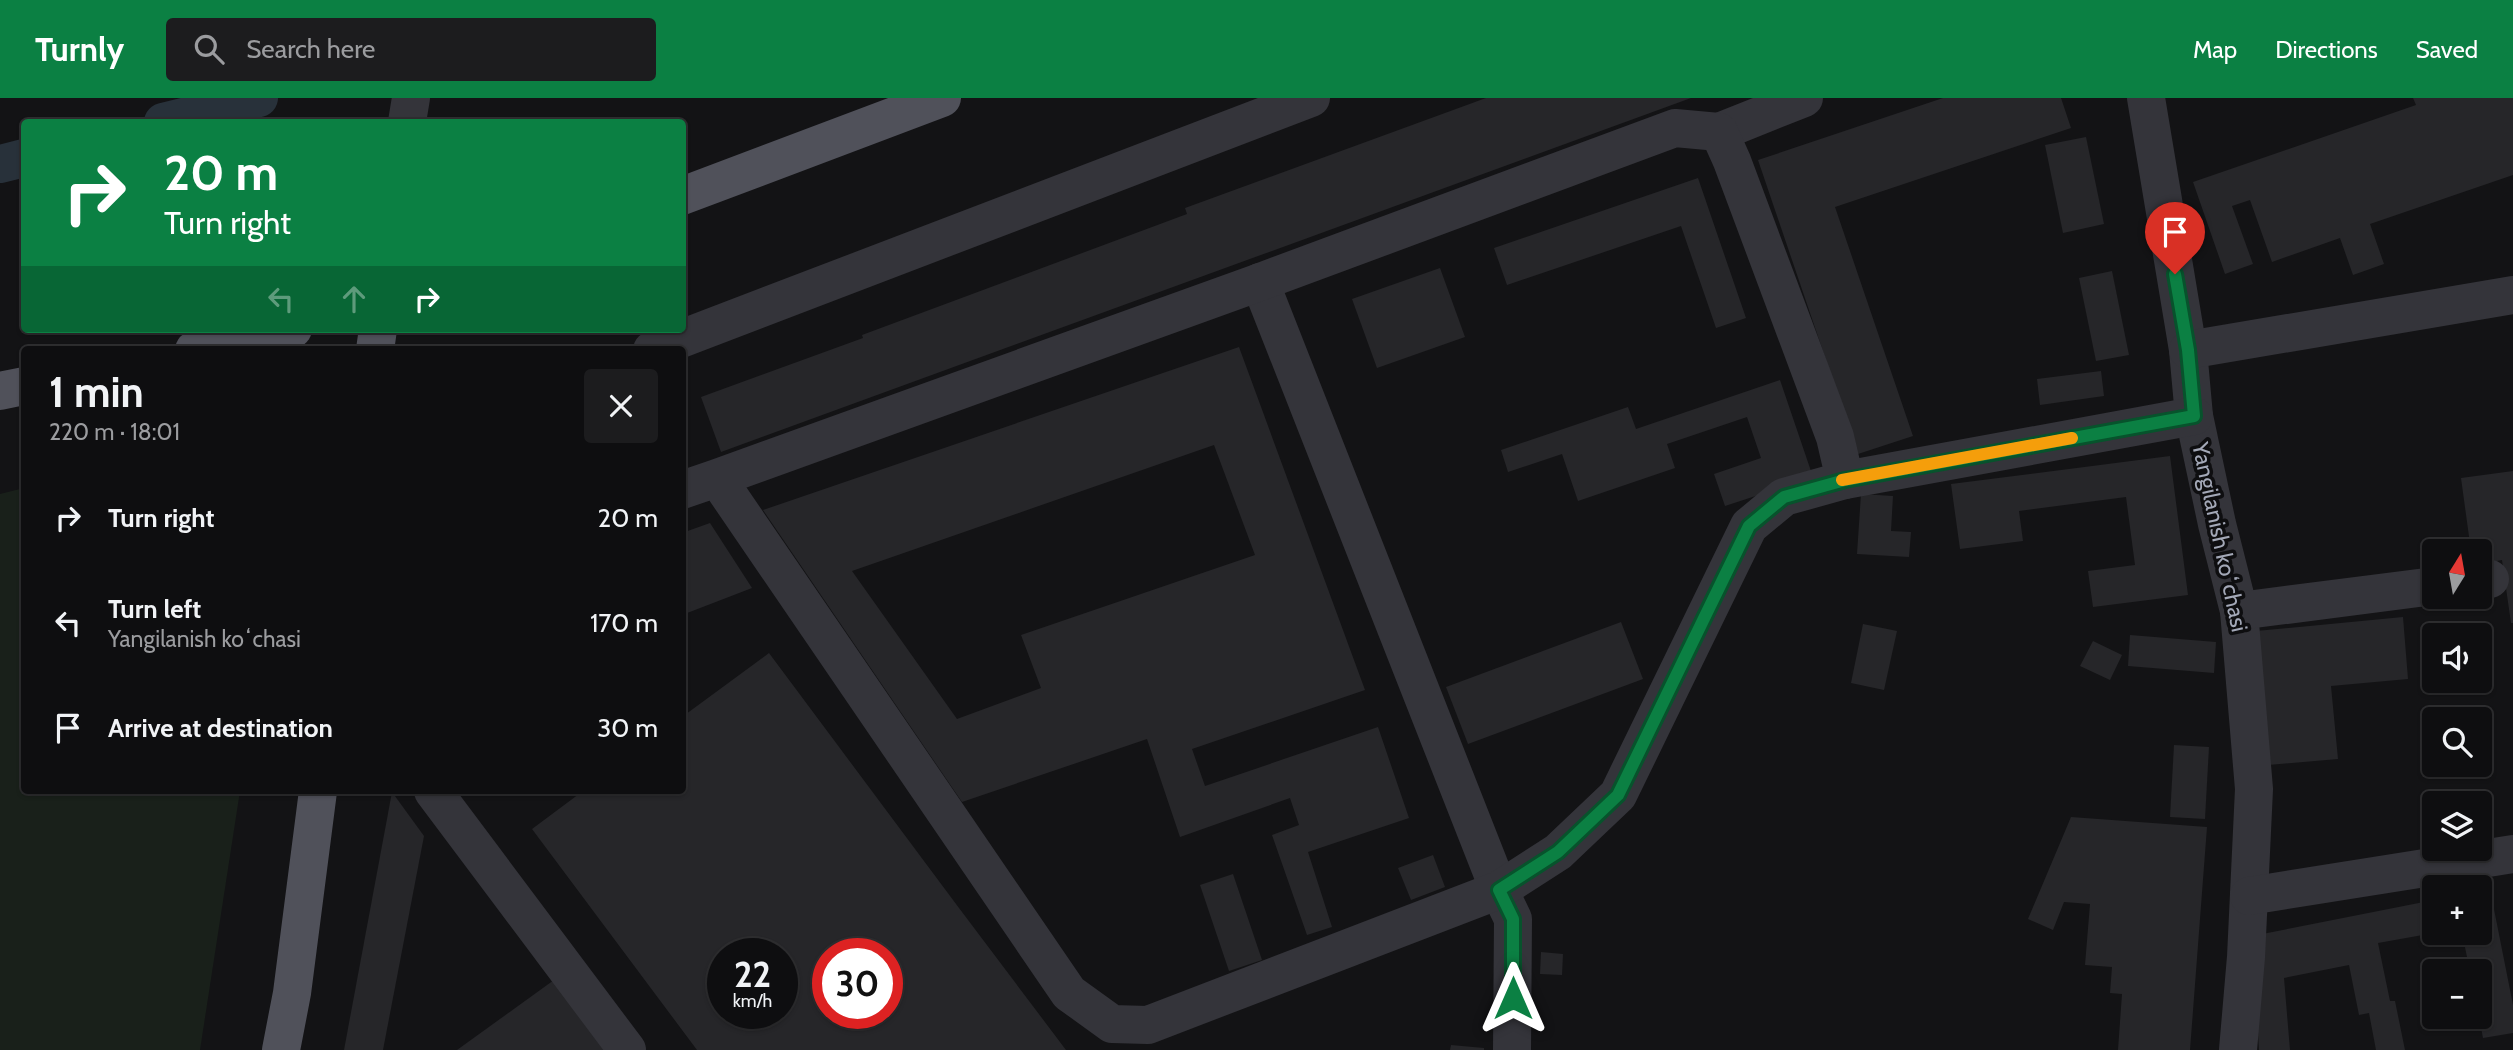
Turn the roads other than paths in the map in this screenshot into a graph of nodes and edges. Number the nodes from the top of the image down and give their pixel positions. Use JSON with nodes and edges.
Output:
{"nodes":[{"id":1,"x":411,"y":98,"type":"edge"},
{"id":2,"x":942,"y":98,"type":"edge"},
{"id":3,"x":1311,"y":98,"type":"edge"},
{"id":4,"x":1804,"y":98,"type":"edge"},
{"id":5,"x":2146,"y":98,"type":"edge"},
{"id":6,"x":408,"y":119,"type":"edge"},
{"id":7,"x":1719,"y":132,"type":"junction"},
{"id":8,"x":686,"y":194,"type":"edge"},
{"id":9,"x":1260,"y":282,"type":"junction"},
{"id":10,"x":2513,"y":295,"type":"edge"},
{"id":11,"x":274,"y":333,"type":"edge"},
{"id":12,"x":213,"y":346,"type":"edge"},
{"id":13,"x":662,"y":346,"type":"edge"},
{"id":14,"x":2188,"y":350,"type":"junction"},
{"id":15,"x":21,"y":387,"type":"edge"},
{"id":16,"x":0,"y":391,"type":"edge"},
{"id":17,"x":2194,"y":416,"type":"junction"},
{"id":18,"x":1845,"y":480,"type":"junction"},
{"id":19,"x":700,"y":484,"type":"edge"},
{"id":20,"x":2422,"y":588,"type":"edge"},
{"id":21,"x":2239,"y":611,"type":"junction"},
{"id":22,"x":318,"y":794,"type":"edge"},
{"id":23,"x":435,"y":794,"type":"edge"},
{"id":24,"x":2513,"y":854,"type":"edge"},
{"id":25,"x":1499,"y":890,"type":"junction"},
{"id":26,"x":2249,"y":896,"type":"junction"},
{"id":27,"x":1130,"y":1037,"type":"edge"},
{"id":28,"x":281,"y":1050,"type":"edge"},
{"id":29,"x":627,"y":1050,"type":"edge"},
{"id":30,"x":1512,"y":1050,"type":"edge"},
{"id":31,"x":2238,"y":1050,"type":"edge"}],
"edges":[{"from":1,"to":6,"type":"street"},
{"from":2,"to":8,"type":"main road"},
{"from":3,"to":13,"type":"street"},
{"from":4,"to":7,"type":"street"},
{"from":5,"to":14,"type":"street","name":"Yangilanish koʻchasi"},
{"from":7,"to":9,"type":"street"},
{"from":7,"to":18,"type":"street"},
{"from":9,"to":19,"type":"street"},
{"from":9,"to":25,"type":"street"},
{"from":10,"to":14,"type":"street"},
{"from":11,"to":12,"type":"main road"},
{"from":14,"to":17,"type":"street","name":"Yangilanish koʻchasi"},
{"from":15,"to":16,"type":"main road"},
{"from":17,"to":18,"type":"street"},
{"from":17,"to":21,"type":"street","name":"Yangilanish koʻchasi"},
{"from":18,"to":25,"type":"street"},
{"from":19,"to":27,"type":"street"},
{"from":20,"to":21,"type":"street"},
{"from":21,"to":26,"type":"street","name":"Yangilanish koʻchasi"},
{"from":22,"to":28,"type":"main road"},
{"from":23,"to":29,"type":"street"},
{"from":24,"to":26,"type":"street"},
{"from":25,"to":27,"type":"street"},
{"from":25,"to":30,"type":"street"},
{"from":26,"to":31,"type":"street","name":"Yangilanish koʻchasi"}]}
